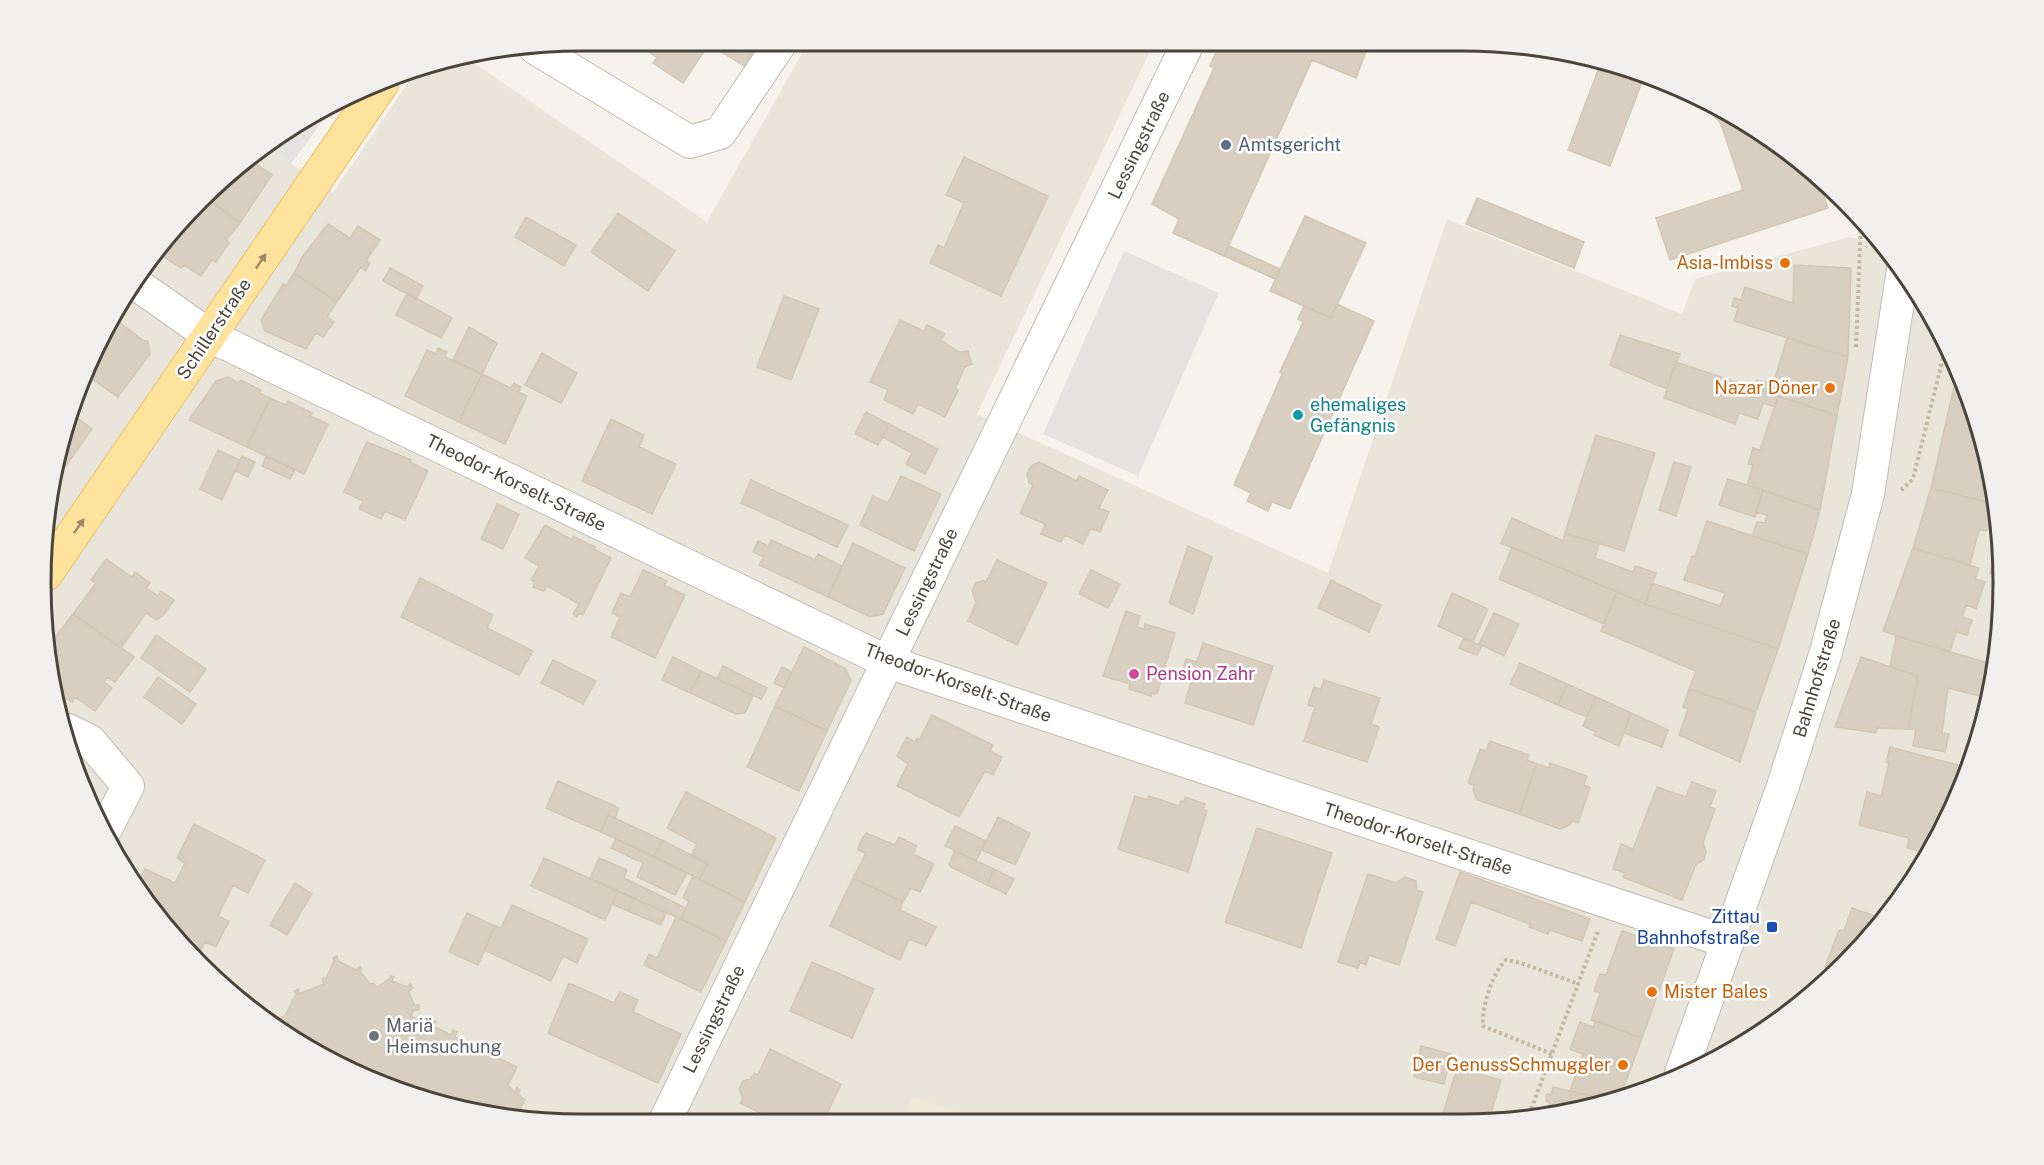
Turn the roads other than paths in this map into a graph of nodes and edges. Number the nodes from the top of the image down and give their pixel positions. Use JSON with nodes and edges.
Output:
{"nodes":[{"id":1,"x":775,"y":51,"type":"edge"},
{"id":2,"x":1185,"y":51,"type":"edge"},
{"id":3,"x":543,"y":53,"type":"edge"},
{"id":4,"x":375,"y":93,"type":"edge"},
{"id":5,"x":1901,"y":284,"type":"edge"},
{"id":6,"x":141,"y":287,"type":"edge"},
{"id":7,"x":210,"y":336,"type":"junction"},
{"id":8,"x":51,"y":566,"type":"edge"},
{"id":9,"x":888,"y":662,"type":"junction"},
{"id":10,"x":73,"y":732,"type":"edge"},
{"id":11,"x":109,"y":824,"type":"edge"},
{"id":12,"x":1728,"y":942,"type":"junction"},
{"id":13,"x":1685,"y":1065,"type":"edge"},
{"id":14,"x":668,"y":1114,"type":"edge"}],
"edges":[{"from":1,"to":3,"type":"street"},
{"from":2,"to":9,"type":"street","name":"Lessingstraße"},
{"from":7,"to":4,"type":"main road","name":"Schillerstraße","one_way":true},
{"from":5,"to":12,"type":"street","name":"Bahnhofstraße"},
{"from":6,"to":7,"type":"street","name":"Theodor-Korselt-Straße"},
{"from":8,"to":7,"type":"main road","name":"Schillerstraße","one_way":true},
{"from":7,"to":9,"type":"street","name":"Theodor-Korselt-Straße"},
{"from":9,"to":12,"type":"street","name":"Theodor-Korselt-Straße"},
{"from":9,"to":14,"type":"street","name":"Lessingstraße"},
{"from":10,"to":11,"type":"street"},
{"from":12,"to":13,"type":"street","name":"Bahnhofstraße"}]}
